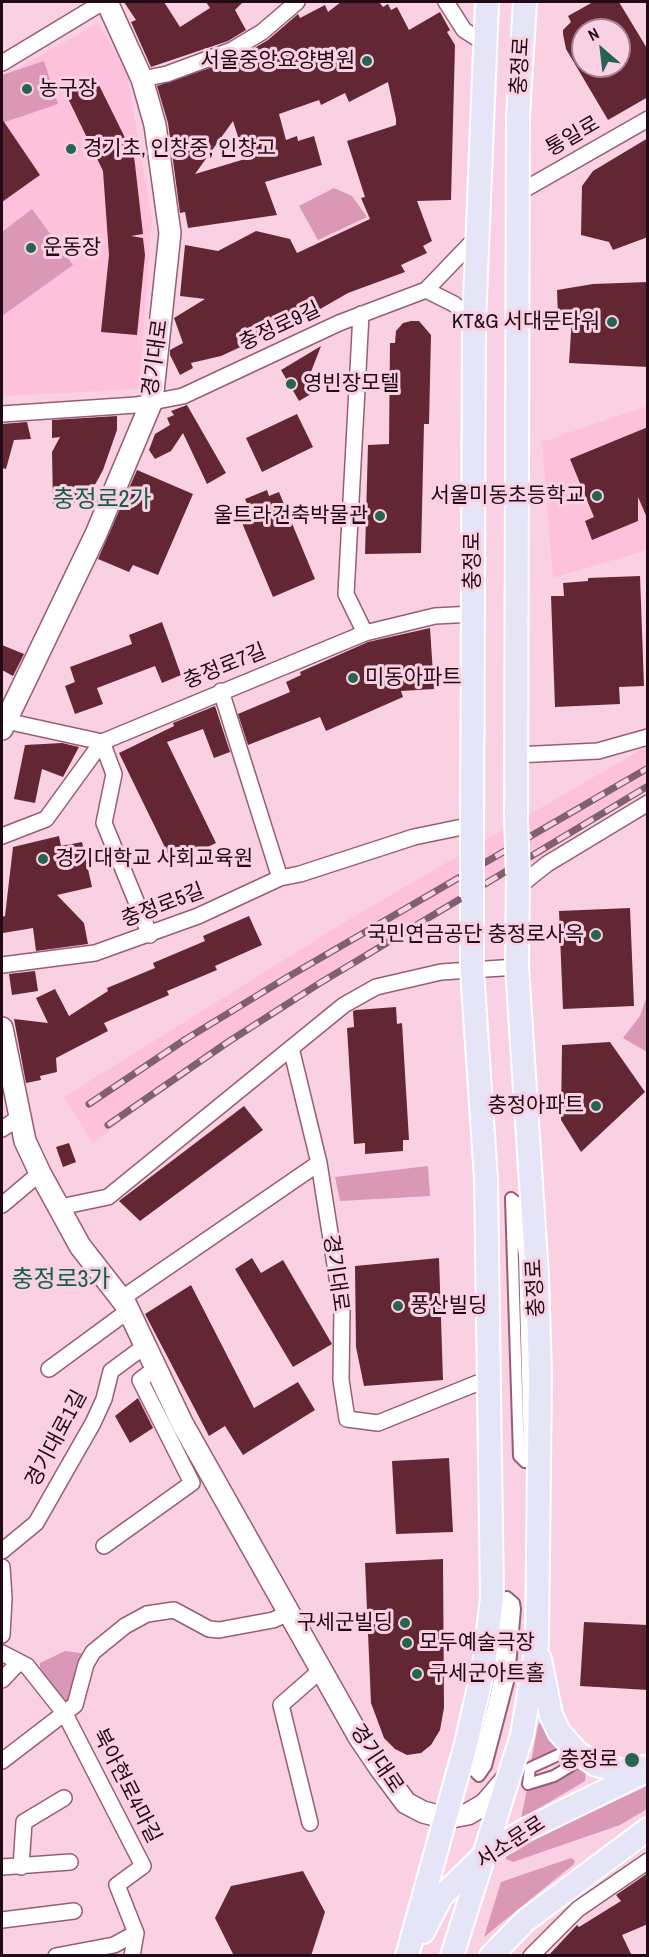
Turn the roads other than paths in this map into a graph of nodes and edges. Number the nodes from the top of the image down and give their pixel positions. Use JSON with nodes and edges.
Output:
{"nodes":[{"id":1,"x":105,"y":2,"type":"edge"},
{"id":2,"x":297,"y":2,"type":"edge"},
{"id":3,"x":446,"y":2,"type":"edge"},
{"id":4,"x":487,"y":2,"type":"edge"},
{"id":5,"x":525,"y":2,"type":"edge"},
{"id":6,"x":486,"y":44,"type":"junction"},
{"id":7,"x":2,"y":63,"type":"edge"},
{"id":8,"x":142,"y":79,"type":"junction"},
{"id":9,"x":648,"y":119,"type":"edge"},
{"id":10,"x":520,"y":192,"type":"junction"},
{"id":11,"x":478,"y":236,"type":"junction"},
{"id":12,"x":426,"y":290,"type":"junction"},
{"id":13,"x":361,"y":314,"type":"junction"},
{"id":14,"x":474,"y":322,"type":"junction"},
{"id":15,"x":152,"y":401,"type":"junction"},
{"id":16,"x":2,"y":414,"type":"edge"},
{"id":17,"x":472,"y":614,"type":"junction"},
{"id":18,"x":365,"y":633,"type":"junction"},
{"id":19,"x":221,"y":691,"type":"junction"},
{"id":20,"x":4,"y":725,"type":"edge"},
{"id":21,"x":648,"y":737,"type":"edge"},
{"id":22,"x":102,"y":742,"type":"junction"},
{"id":23,"x":516,"y":755,"type":"junction"},
{"id":24,"x":648,"y":802,"type":"edge"},
{"id":25,"x":472,"y":835,"type":"junction"},
{"id":26,"x":2,"y":836,"type":"edge"},
{"id":27,"x":280,"y":878,"type":"junction"},
{"id":28,"x":518,"y":881,"type":"junction"},
{"id":29,"x":150,"y":935,"type":"junction"},
{"id":30,"x":2,"y":965,"type":"edge"},
{"id":31,"x":517,"y":967,"type":"junction"},
{"id":32,"x":472,"y":970,"type":"junction"},
{"id":33,"x":2,"y":1028,"type":"edge"},
{"id":34,"x":291,"y":1048,"type":"junction"},
{"id":35,"x":20,"y":1117,"type":"junction"},
{"id":36,"x":2,"y":1129,"type":"edge"},
{"id":37,"x":319,"y":1162,"type":"junction"},
{"id":38,"x":40,"y":1173,"type":"junction"},
{"id":39,"x":510,"y":1199,"type":"joint"},
{"id":40,"x":2,"y":1205,"type":"edge"},
{"id":41,"x":60,"y":1207,"type":"junction"},
{"id":42,"x":124,"y":1305,"type":"junction"},
{"id":43,"x":145,"y":1346,"type":"junction"},
{"id":44,"x":156,"y":1368,"type":"junction"},
{"id":45,"x":49,"y":1370,"type":"dead end"},
{"id":46,"x":490,"y":1378,"type":"junction"},
{"id":47,"x":104,"y":1546,"type":"dead end"},
{"id":48,"x":2,"y":1551,"type":"edge"},
{"id":49,"x":2,"y":1567,"type":"edge"},
{"id":50,"x":289,"y":1613,"type":"junction"},
{"id":51,"x":2,"y":1635,"type":"edge"},
{"id":52,"x":537,"y":1645,"type":"junction"},
{"id":53,"x":2,"y":1653,"type":"edge"},
{"id":54,"x":19,"y":1662,"type":"junction"},
{"id":55,"x":321,"y":1670,"type":"junction"},
{"id":56,"x":2,"y":1680,"type":"edge"},
{"id":57,"x":65,"y":1714,"type":"junction"},
{"id":58,"x":2,"y":1761,"type":"edge"},
{"id":59,"x":648,"y":1768,"type":"edge"},
{"id":60,"x":474,"y":1772,"type":"joint"},
{"id":61,"x":519,"y":1779,"type":"junction"},
{"id":62,"x":64,"y":1798,"type":"dead end"},
{"id":63,"x":446,"y":1818,"type":"junction"},
{"id":64,"x":310,"y":1823,"type":"dead end"},
{"id":65,"x":641,"y":1833,"type":"edge"},
{"id":66,"x":485,"y":1854,"type":"junction"},
{"id":67,"x":648,"y":1856,"type":"edge"},
{"id":68,"x":648,"y":1861,"type":"edge"},
{"id":69,"x":70,"y":1862,"type":"dead end"},
{"id":70,"x":2,"y":1867,"type":"edge"},
{"id":71,"x":21,"y":1867,"type":"junction"},
{"id":72,"x":74,"y":1911,"type":"dead end"},
{"id":73,"x":2,"y":1920,"type":"edge"},
{"id":74,"x":136,"y":1933,"type":"junction"},
{"id":75,"x":540,"y":1952,"type":"edge"},
{"id":76,"x":56,"y":1956,"type":"edge"},
{"id":77,"x":132,"y":1956,"type":"edge"},
{"id":78,"x":409,"y":1956,"type":"edge"},
{"id":79,"x":452,"y":1956,"type":"edge"},
{"id":80,"x":491,"y":1956,"type":"edge"}],
"edges":[{"from":1,"to":7,"type":"street"},
{"from":1,"to":8,"type":"main road","name":"경기대로"},
{"from":2,"to":8,"type":"street"},
{"from":3,"to":6,"type":"street","name":"충정로"},
{"from":4,"to":6,"type":"main road","name":"충정로"},
{"from":5,"to":10,"type":"main road","name":"충정로"},
{"from":6,"to":11,"type":"main road","name":"충정로"},
{"from":8,"to":15,"type":"main road","name":"경기대로"},
{"from":9,"to":10,"type":"street","name":"통일로"},
{"from":10,"to":23,"type":"main road","name":"충정로"},
{"from":11,"to":12,"type":"street","name":"충정로9길"},
{"from":11,"to":14,"type":"main road","name":"충정로"},
{"from":12,"to":13,"type":"street","name":"충정로9길"},
{"from":12,"to":14,"type":"street"},
{"from":13,"to":15,"type":"street","name":"충정로9길"},
{"from":13,"to":18,"type":"street"},
{"from":14,"to":17,"type":"main road","name":"충정로"},
{"from":15,"to":16,"type":"street","name":"충정로9길"},
{"from":15,"to":20,"type":"main road","name":"경기대로"},
{"from":17,"to":18,"type":"street","name":"충정로7길"},
{"from":17,"to":25,"type":"main road","name":"충정로"},
{"from":18,"to":19,"type":"street","name":"충정로7길"},
{"from":19,"to":22,"type":"street","name":"충정로7길"},
{"from":19,"to":27,"type":"street"},
{"from":20,"to":22,"type":"street"},
{"from":21,"to":23,"type":"street"},
{"from":22,"to":26,"type":"street"},
{"from":22,"to":29,"type":"street"},
{"from":23,"to":28,"type":"main road","name":"충정로","bridge":true},
{"from":24,"to":28,"type":"street"},
{"from":25,"to":27,"type":"street","name":"충정로5길"},
{"from":25,"to":32,"type":"main road","name":"충정로","bridge":true},
{"from":27,"to":29,"type":"street","name":"충정로5길"},
{"from":28,"to":31,"type":"main road","name":"충정로"},
{"from":29,"to":30,"type":"street","name":"충정로5길"},
{"from":31,"to":32,"type":"street"},
{"from":31,"to":52,"type":"main road","name":"충정로"},
{"from":32,"to":34,"type":"street"},
{"from":32,"to":46,"type":"main road","name":"충정로"},
{"from":33,"to":35,"type":"main road","name":"경기대로"},
{"from":34,"to":37,"type":"street","name":"경기대로"},
{"from":34,"to":41,"type":"street"},
{"from":35,"to":36,"type":"street"},
{"from":35,"to":38,"type":"main road","name":"경기대로"},
{"from":37,"to":42,"type":"street"},
{"from":37,"to":46,"type":"street","name":"경기대로"},
{"from":38,"to":40,"type":"street"},
{"from":38,"to":41,"type":"main road","name":"경기대로"},
{"from":39,"to":39,"type":"street"},
{"from":41,"to":42,"type":"main road","name":"경기대로"},
{"from":42,"to":43,"type":"main road","name":"경기대로"},
{"from":42,"to":45,"type":"street"},
{"from":43,"to":44,"type":"main road","name":"경기대로"},
{"from":43,"to":48,"type":"street","name":"경기대로1길"},
{"from":44,"to":47,"type":"street"},
{"from":44,"to":50,"type":"main road","name":"경기대로"},
{"from":46,"to":63,"type":"main road","name":"충정로"},
{"from":49,"to":51,"type":"street"},
{"from":50,"to":55,"type":"main road","name":"경기대로"},
{"from":50,"to":57,"type":"street"},
{"from":52,"to":59,"type":"main road"},
{"from":52,"to":61,"type":"main road","name":"충정로"},
{"from":53,"to":54,"type":"street","name":"북아현로4마길"},
{"from":54,"to":56,"type":"street"},
{"from":54,"to":57,"type":"street","name":"북아현로4마길"},
{"from":55,"to":63,"type":"main road","name":"경기대로"},
{"from":55,"to":64,"type":"street"},
{"from":57,"to":58,"type":"street","name":"북아현로4마길"},
{"from":57,"to":74,"type":"street","name":"북아현로4마길"},
{"from":59,"to":66,"type":"main road","name":"서소문로"},
{"from":60,"to":60,"type":"street"},
{"from":61,"to":63,"type":"main road"},
{"from":61,"to":66,"type":"main road","name":"충정로"},
{"from":62,"to":71,"type":"street"},
{"from":63,"to":78,"type":"main road","name":"충정로"},
{"from":65,"to":67,"type":"street"},
{"from":65,"to":80,"type":"main road"},
{"from":66,"to":78,"type":"main road","name":"서소문로"},
{"from":66,"to":79,"type":"main road","name":"충정로"},
{"from":68,"to":75,"type":"street"},
{"from":69,"to":71,"type":"street"},
{"from":70,"to":71,"type":"street"},
{"from":72,"to":73,"type":"street"},
{"from":74,"to":76,"type":"street"},
{"from":74,"to":77,"type":"street"}]}
